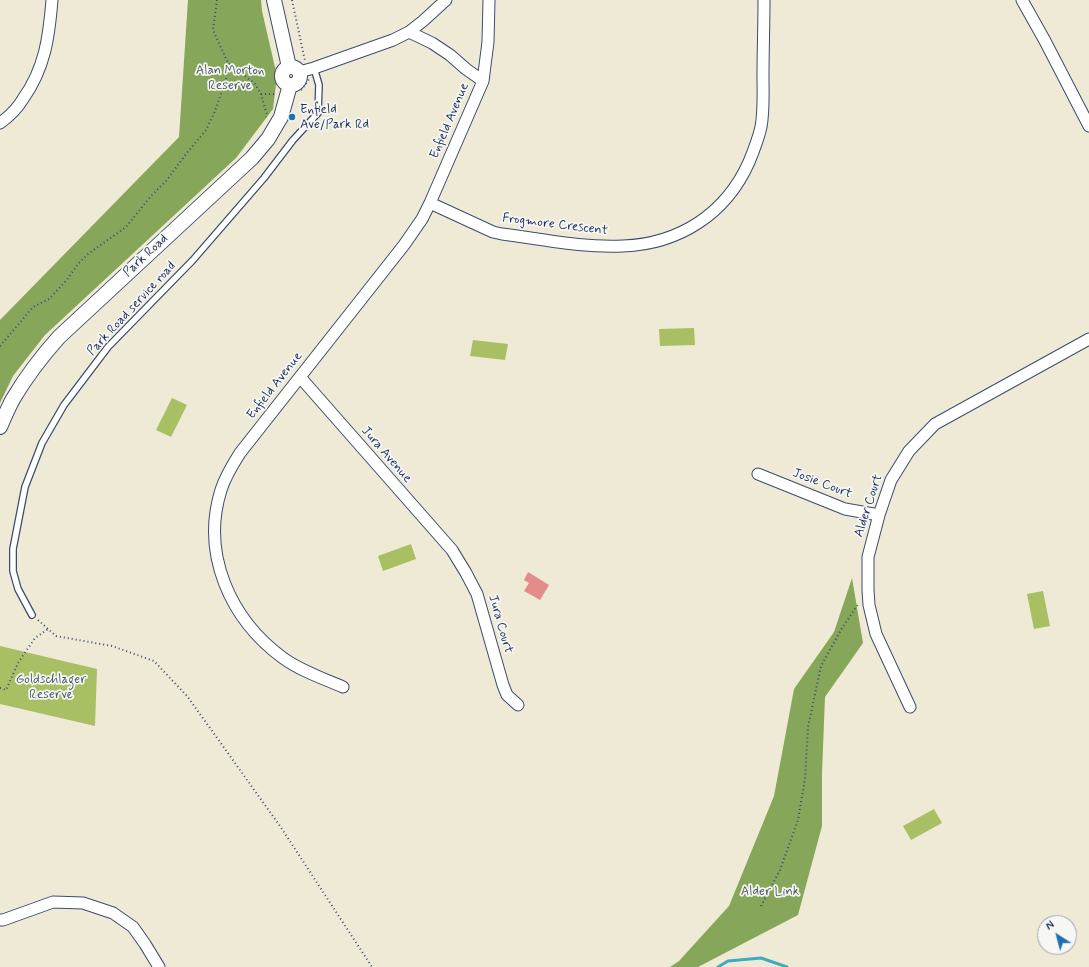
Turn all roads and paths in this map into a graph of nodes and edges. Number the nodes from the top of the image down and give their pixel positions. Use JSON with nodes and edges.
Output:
{"nodes":[{"id":1,"x":52,"y":0,"type":"edge"},
{"id":2,"x":217,"y":0,"type":"edge"},
{"id":3,"x":274,"y":0,"type":"edge"},
{"id":4,"x":446,"y":0,"type":"edge"},
{"id":5,"x":489,"y":0,"type":"edge"},
{"id":6,"x":764,"y":0,"type":"edge"},
{"id":7,"x":1022,"y":0,"type":"edge"},
{"id":8,"x":409,"y":32,"type":"junction"},
{"id":9,"x":228,"y":63,"type":"junction"},
{"id":10,"x":314,"y":68,"type":"junction"},
{"id":11,"x":294,"y":69,"type":"junction"},
{"id":12,"x":483,"y":81,"type":"junction"},
{"id":13,"x":267,"y":115,"type":"dead end"},
{"id":14,"x":0,"y":123,"type":"edge"},
{"id":15,"x":1089,"y":126,"type":"edge"},
{"id":16,"x":430,"y":203,"type":"junction"},
{"id":17,"x":1089,"y":339,"type":"edge"},
{"id":18,"x":0,"y":346,"type":"edge"},
{"id":19,"x":300,"y":377,"type":"junction"},
{"id":20,"x":0,"y":427,"type":"edge"},
{"id":21,"x":758,"y":474,"type":"dead end"},
{"id":22,"x":879,"y":515,"type":"junction"},
{"id":23,"x":452,"y":550,"type":"joint"},
{"id":24,"x":868,"y":590,"type":"junction"},
{"id":25,"x":32,"y":614,"type":"joint"},
{"id":26,"x":48,"y":629,"type":"junction"},
{"id":27,"x":343,"y":687,"type":"dead end"},
{"id":28,"x":0,"y":688,"type":"edge"},
{"id":29,"x":518,"y":705,"type":"dead end"},
{"id":30,"x":910,"y":707,"type":"dead end"},
{"id":31,"x":761,"y":906,"type":"dead end"},
{"id":32,"x":0,"y":920,"type":"edge"},
{"id":33,"x":159,"y":967,"type":"edge"},
{"id":34,"x":372,"y":967,"type":"edge"}],
"edges":[{"from":1,"to":14,"type":"street"},
{"from":2,"to":9,"type":"path"},
{"from":3,"to":11,"type":"street"},
{"from":4,"to":8,"type":"street"},
{"from":5,"to":12,"type":"street","name":"Enfield Avenue"},
{"from":6,"to":16,"type":"street","name":"Frogmore Crescent"},
{"from":7,"to":15,"type":"street"},
{"from":8,"to":10,"type":"street"},
{"from":8,"to":12,"type":"street","name":"Enfield Avenue"},
{"from":9,"to":13,"type":"path"},
{"from":9,"to":18,"type":"path"},
{"from":10,"to":11,"type":"street"},
{"from":10,"to":25,"type":"lane","name":"Park Road service road"},
{"from":11,"to":20,"type":"street","name":"Park Road"},
{"from":12,"to":16,"type":"street","name":"Enfield Avenue"},
{"from":16,"to":19,"type":"street","name":"Enfield Avenue"},
{"from":17,"to":22,"type":"street","name":"Alder Court"},
{"from":19,"to":23,"type":"street","name":"Jura Avenue"},
{"from":19,"to":27,"type":"street","name":"Enfield Avenue"},
{"from":21,"to":22,"type":"street","name":"Josie Court"},
{"from":22,"to":24,"type":"street","name":"Alder Court"},
{"from":23,"to":29,"type":"street","name":"Jura Court"},
{"from":24,"to":30,"type":"street","name":"Alder Court"},
{"from":24,"to":31,"type":"path"},
{"from":25,"to":26,"type":"path"},
{"from":26,"to":28,"type":"path"},
{"from":26,"to":34,"type":"path"},
{"from":32,"to":33,"type":"street"}]}
